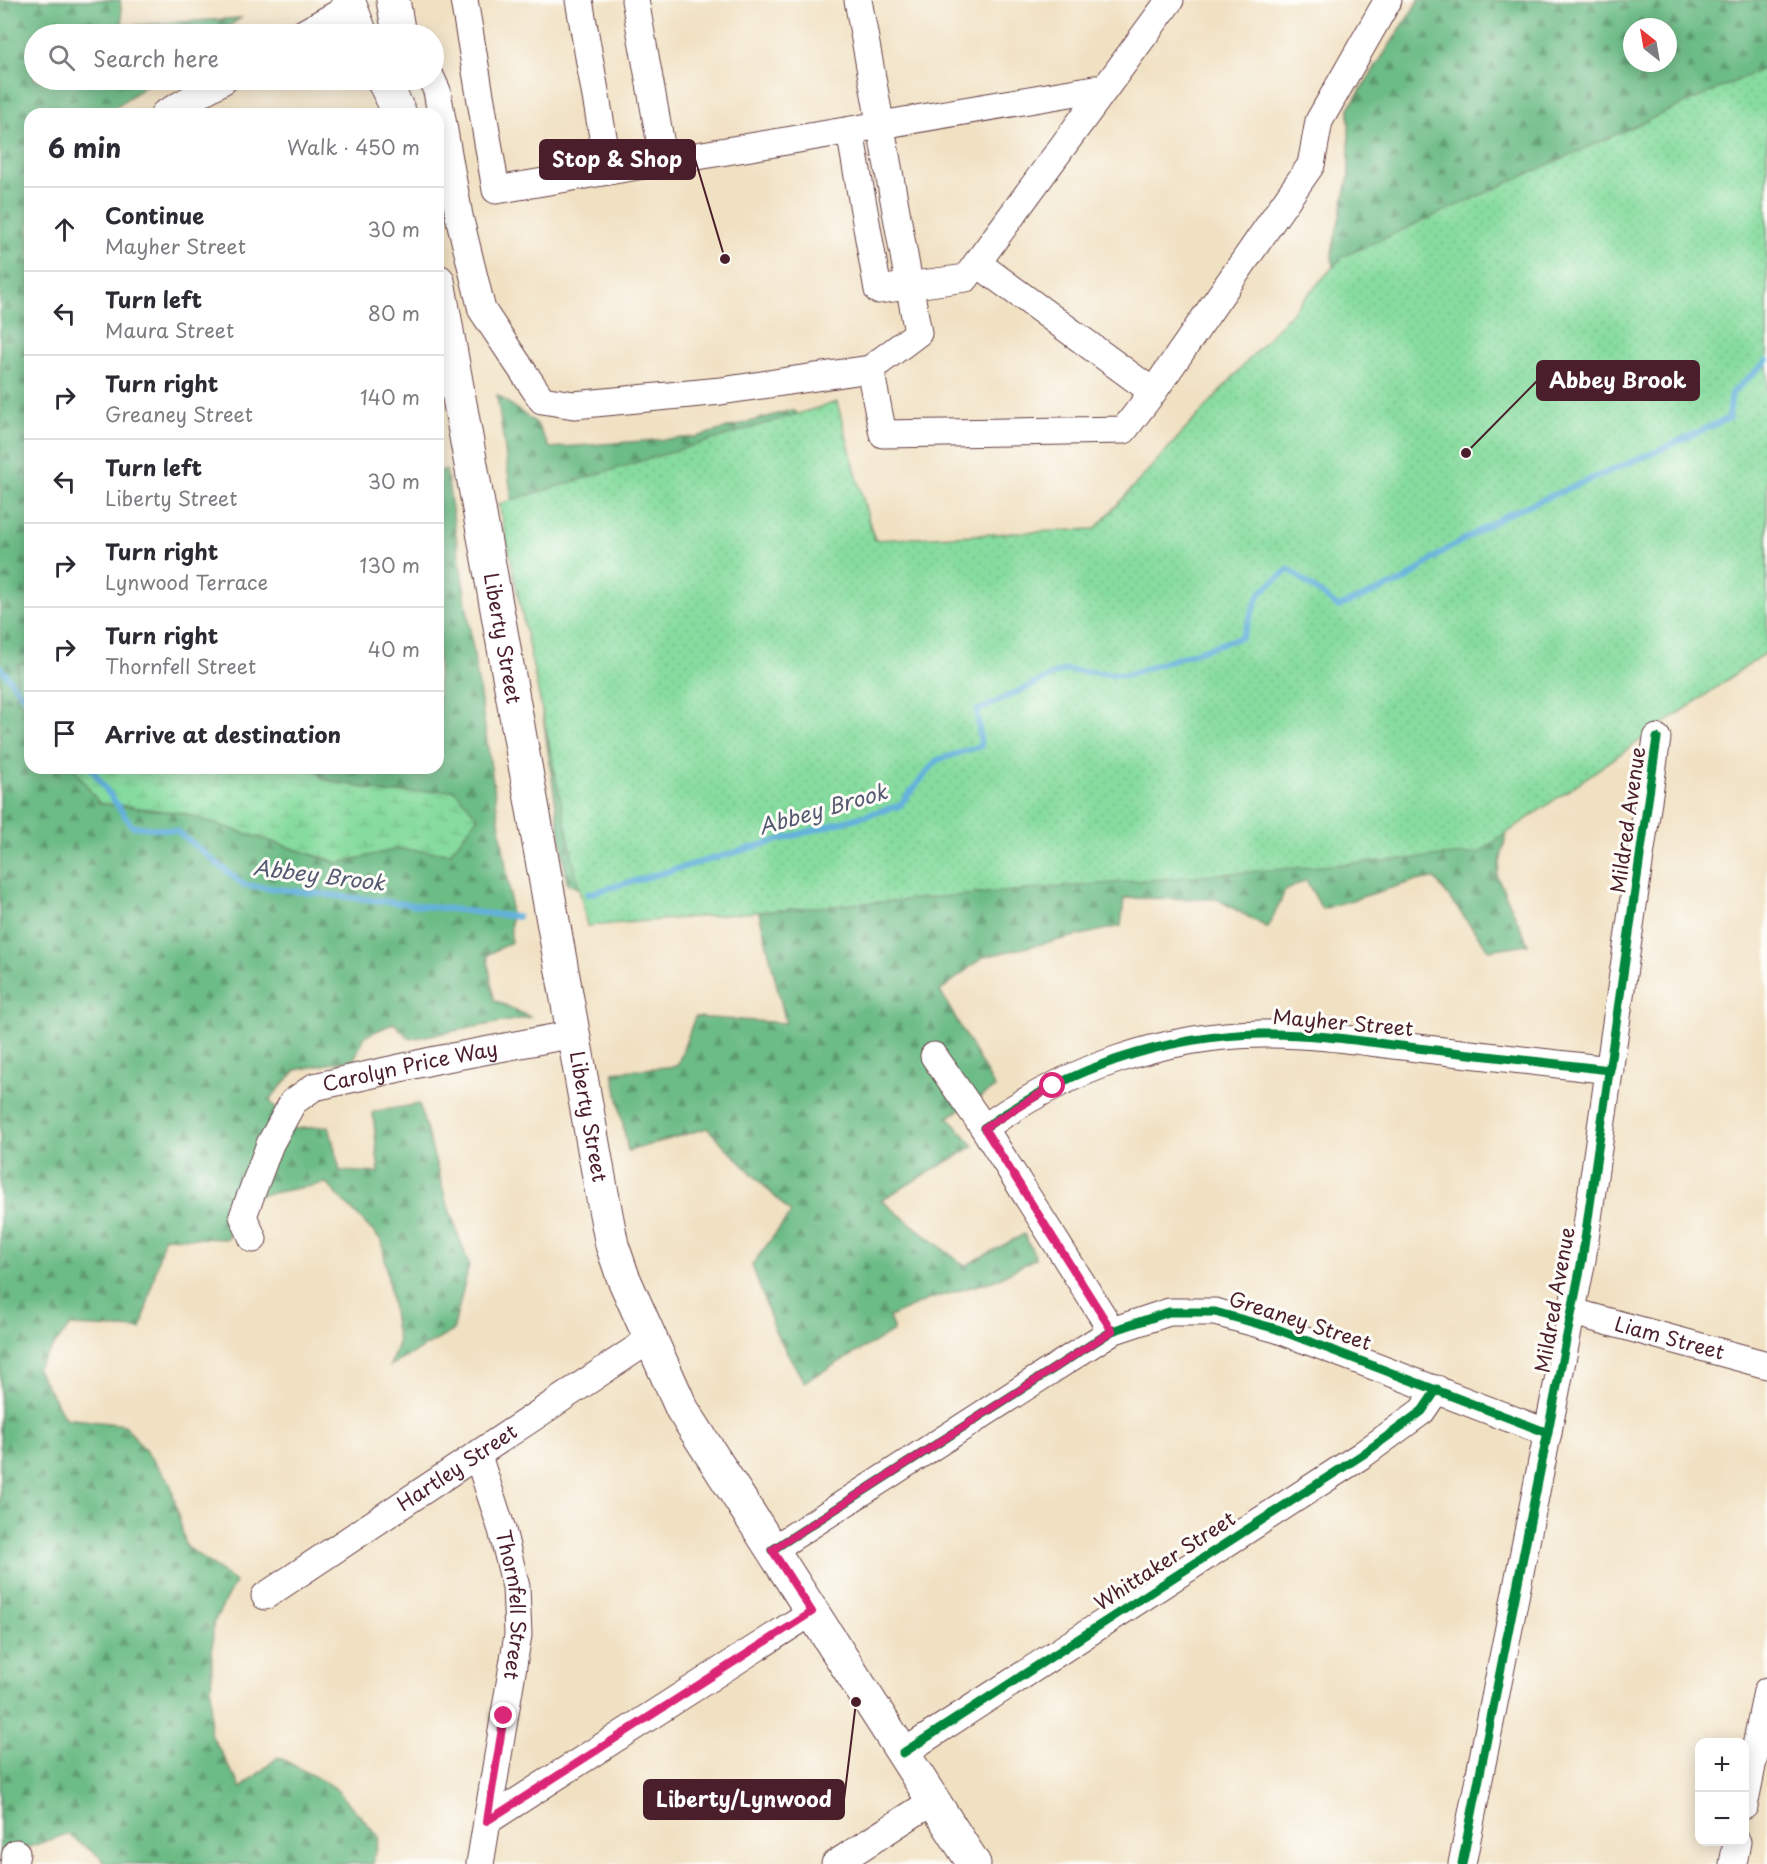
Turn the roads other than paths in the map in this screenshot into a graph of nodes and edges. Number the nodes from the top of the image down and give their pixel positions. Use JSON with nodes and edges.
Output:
{"nodes":[{"id":1,"x":464,"y":0,"type":"edge"},
{"id":2,"x":579,"y":0,"type":"edge"},
{"id":3,"x":634,"y":0,"type":"edge"},
{"id":4,"x":858,"y":0,"type":"edge"},
{"id":5,"x":1170,"y":0,"type":"edge"},
{"id":6,"x":1388,"y":0,"type":"edge"},
{"id":7,"x":353,"y":14,"type":"edge"},
{"id":8,"x":328,"y":24,"type":"edge"},
{"id":9,"x":1106,"y":87,"type":"junction"},
{"id":10,"x":206,"y":90,"type":"edge"},
{"id":11,"x":388,"y":90,"type":"edge"},
{"id":12,"x":407,"y":90,"type":"edge"},
{"id":13,"x":436,"y":90,"type":"edge"},
{"id":14,"x":175,"y":108,"type":"edge"},
{"id":15,"x":397,"y":108,"type":"edge"},
{"id":16,"x":410,"y":108,"type":"edge"},
{"id":17,"x":440,"y":108,"type":"edge"},
{"id":18,"x":880,"y":125,"type":"junction"},
{"id":19,"x":444,"y":131,"type":"edge"},
{"id":20,"x":850,"y":131,"type":"junction"},
{"id":21,"x":664,"y":162,"type":"junction"},
{"id":22,"x":609,"y":171,"type":"junction"},
{"id":23,"x":977,"y":263,"type":"junction"},
{"id":24,"x":909,"y":288,"type":"junction"},
{"id":25,"x":444,"y":314,"type":"edge"},
{"id":26,"x":870,"y":369,"type":"junction"},
{"id":27,"x":1153,"y":392,"type":"junction"},
{"id":28,"x":1657,"y":738,"type":"dead end"},
{"id":29,"x":574,"y":1034,"type":"junction"},
{"id":30,"x":934,"y":1056,"type":"dead end"},
{"id":31,"x":1610,"y":1071,"type":"junction"},
{"id":32,"x":984,"y":1128,"type":"junction"},
{"id":33,"x":253,"y":1239,"type":"dead end"},
{"id":34,"x":1573,"y":1312,"type":"junction"},
{"id":35,"x":1112,"y":1331,"type":"junction"},
{"id":36,"x":649,"y":1340,"type":"junction"},
{"id":37,"x":1767,"y":1365,"type":"edge"},
{"id":38,"x":1437,"y":1389,"type":"junction"},
{"id":39,"x":1548,"y":1433,"type":"junction"},
{"id":40,"x":478,"y":1456,"type":"junction"},
{"id":41,"x":772,"y":1550,"type":"junction"},
{"id":42,"x":265,"y":1596,"type":"dead end"},
{"id":43,"x":812,"y":1612,"type":"junction"},
{"id":44,"x":1767,"y":1691,"type":"edge"},
{"id":45,"x":903,"y":1753,"type":"junction"},
{"id":46,"x":1747,"y":1792,"type":"edge"},
{"id":47,"x":933,"y":1801,"type":"junction"},
{"id":48,"x":487,"y":1821,"type":"junction"},
{"id":49,"x":1736,"y":1846,"type":"edge"},
{"id":50,"x":480,"y":1864,"type":"edge"},
{"id":51,"x":835,"y":1864,"type":"edge"},
{"id":52,"x":974,"y":1864,"type":"edge"},
{"id":53,"x":1462,"y":1864,"type":"edge"},
{"id":54,"x":1734,"y":1864,"type":"edge"}],
"edges":[{"from":1,"to":22,"type":"street"},
{"from":2,"to":22,"type":"street"},
{"from":3,"to":21,"type":"street"},
{"from":4,"to":18,"type":"street"},
{"from":5,"to":9,"type":"street"},
{"from":6,"to":27,"type":"street"},
{"from":7,"to":8,"type":"street"},
{"from":9,"to":18,"type":"street"},
{"from":9,"to":23,"type":"street"},
{"from":10,"to":14,"type":"street"},
{"from":11,"to":15,"type":"main road"},
{"from":12,"to":16,"type":"main road"},
{"from":13,"to":17,"type":"street"},
{"from":18,"to":20,"type":"street"},
{"from":18,"to":24,"type":"street"},
{"from":19,"to":26,"type":"street"},
{"from":20,"to":21,"type":"street"},
{"from":20,"to":24,"type":"street"},
{"from":21,"to":22,"type":"street"},
{"from":23,"to":24,"type":"street"},
{"from":23,"to":27,"type":"street"},
{"from":24,"to":26,"type":"street"},
{"from":25,"to":29,"type":"main road","name":"Liberty Street"},
{"from":26,"to":27,"type":"street"},
{"from":28,"to":31,"type":"street","name":"Mildred Avenue"},
{"from":29,"to":33,"type":"street","name":"Carolyn Price Way"},
{"from":29,"to":36,"type":"main road","name":"Liberty Street"},
{"from":30,"to":32,"type":"street"},
{"from":31,"to":32,"type":"street","name":"Mayher Street"},
{"from":31,"to":34,"type":"street","name":"Mildred Avenue"},
{"from":32,"to":35,"type":"street"},
{"from":34,"to":37,"type":"street","name":"Liam Street"},
{"from":34,"to":39,"type":"street","name":"Mildred Avenue"},
{"from":35,"to":38,"type":"street","name":"Greaney Street"},
{"from":35,"to":41,"type":"street","name":"Greaney Street"},
{"from":36,"to":40,"type":"street","name":"Hartley Street"},
{"from":36,"to":41,"type":"main road","name":"Liberty Street"},
{"from":38,"to":39,"type":"street","name":"Greaney Street"},
{"from":38,"to":45,"type":"street","name":"Whittaker Street"},
{"from":39,"to":53,"type":"street","name":"Mildred Avenue"},
{"from":40,"to":42,"type":"street","name":"Hartley Street"},
{"from":40,"to":48,"type":"street","name":"Thornfell Street"},
{"from":41,"to":43,"type":"main road","name":"Liberty Street"},
{"from":43,"to":45,"type":"main road","name":"Liberty Street"},
{"from":43,"to":48,"type":"street"},
{"from":44,"to":46,"type":"street"},
{"from":45,"to":47,"type":"main road","name":"Liberty Street"},
{"from":47,"to":51,"type":"street"},
{"from":47,"to":52,"type":"main road","name":"Liberty Street"},
{"from":48,"to":50,"type":"street","name":"Thornfell Street"},
{"from":49,"to":54,"type":"street"}]}
